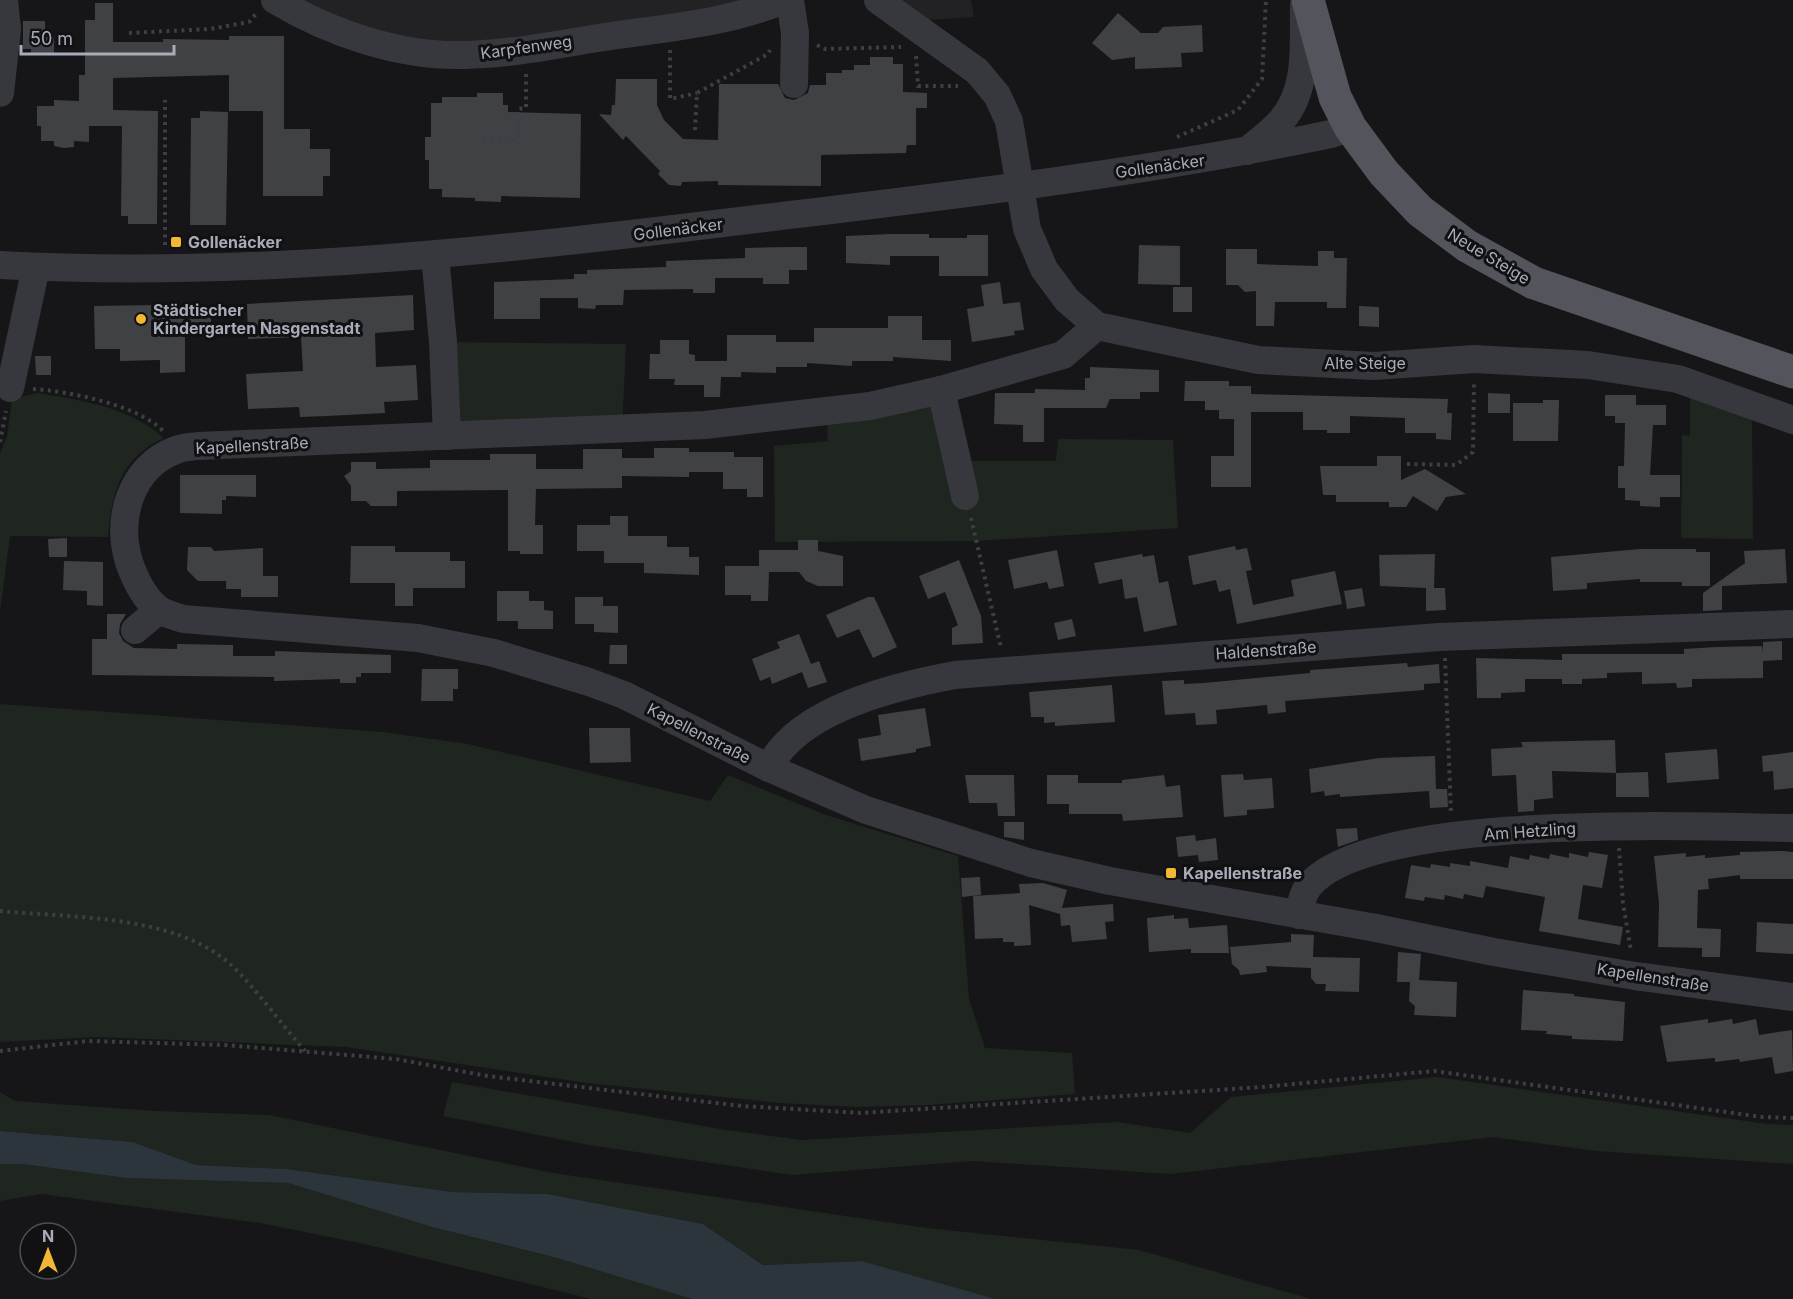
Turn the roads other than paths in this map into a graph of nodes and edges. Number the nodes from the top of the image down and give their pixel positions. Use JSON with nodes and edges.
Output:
{"nodes":[{"id":1,"x":4,"y":0,"type":"edge"},
{"id":2,"x":783,"y":0,"type":"edge"},
{"id":3,"x":790,"y":0,"type":"edge"},
{"id":4,"x":878,"y":0,"type":"edge"},
{"id":5,"x":1306,"y":0,"type":"edge"},
{"id":6,"x":267,"y":3,"type":"edge"},
{"id":7,"x":794,"y":84,"type":"dead end"},
{"id":8,"x":0,"y":93,"type":"edge"},
{"id":9,"x":1350,"y":127,"type":"junction"},
{"id":10,"x":1246,"y":152,"type":"junction"},
{"id":11,"x":1020,"y":186,"type":"junction"},
{"id":12,"x":435,"y":255,"type":"junction"},
{"id":13,"x":0,"y":265,"type":"edge"},
{"id":14,"x":36,"y":267,"type":"junction"},
{"id":15,"x":1096,"y":326,"type":"junction"},
{"id":16,"x":1793,"y":372,"type":"edge"},
{"id":17,"x":10,"y":388,"type":"road end"},
{"id":18,"x":941,"y":390,"type":"junction"},
{"id":19,"x":1793,"y":420,"type":"edge"},
{"id":20,"x":447,"y":436,"type":"junction"},
{"id":21,"x":965,"y":496,"type":"road end"},
{"id":22,"x":159,"y":610,"type":"junction"},
{"id":23,"x":1793,"y":624,"type":"edge"},
{"id":24,"x":135,"y":630,"type":"dead end"},
{"id":25,"x":769,"y":768,"type":"junction"},
{"id":26,"x":1793,"y":828,"type":"edge"},
{"id":27,"x":1299,"y":915,"type":"junction"},
{"id":28,"x":1793,"y":997,"type":"edge"}],
"edges":[{"from":1,"to":8,"type":"street"},
{"from":2,"to":6,"type":"street","name":"Karpfenweg"},
{"from":3,"to":7,"type":"street"},
{"from":4,"to":11,"type":"street"},
{"from":5,"to":9,"type":"main road","name":"Neue Steige"},
{"from":5,"to":10,"type":"street"},
{"from":9,"to":10,"type":"street","name":"Gollenäcker"},
{"from":9,"to":16,"type":"main road","name":"Neue Steige"},
{"from":10,"to":11,"type":"street","name":"Gollenäcker"},
{"from":11,"to":12,"type":"street","name":"Gollenäcker"},
{"from":11,"to":15,"type":"street"},
{"from":12,"to":14,"type":"street","name":"Gollenäcker"},
{"from":12,"to":20,"type":"street"},
{"from":13,"to":14,"type":"street","name":"Gollenäcker"},
{"from":14,"to":17,"type":"street"},
{"from":15,"to":18,"type":"street","name":"Kapellenstraße"},
{"from":15,"to":19,"type":"street","name":"Alte Steige"},
{"from":18,"to":20,"type":"street","name":"Kapellenstraße"},
{"from":18,"to":21,"type":"street"},
{"from":20,"to":22,"type":"street","name":"Kapellenstraße"},
{"from":22,"to":24,"type":"street"},
{"from":22,"to":25,"type":"street","name":"Kapellenstraße"},
{"from":23,"to":25,"type":"street","name":"Haldenstraße"},
{"from":25,"to":27,"type":"street","name":"Kapellenstraße"},
{"from":26,"to":27,"type":"street","name":"Am Hetzling"},
{"from":27,"to":28,"type":"street","name":"Kapellenstraße"}]}
